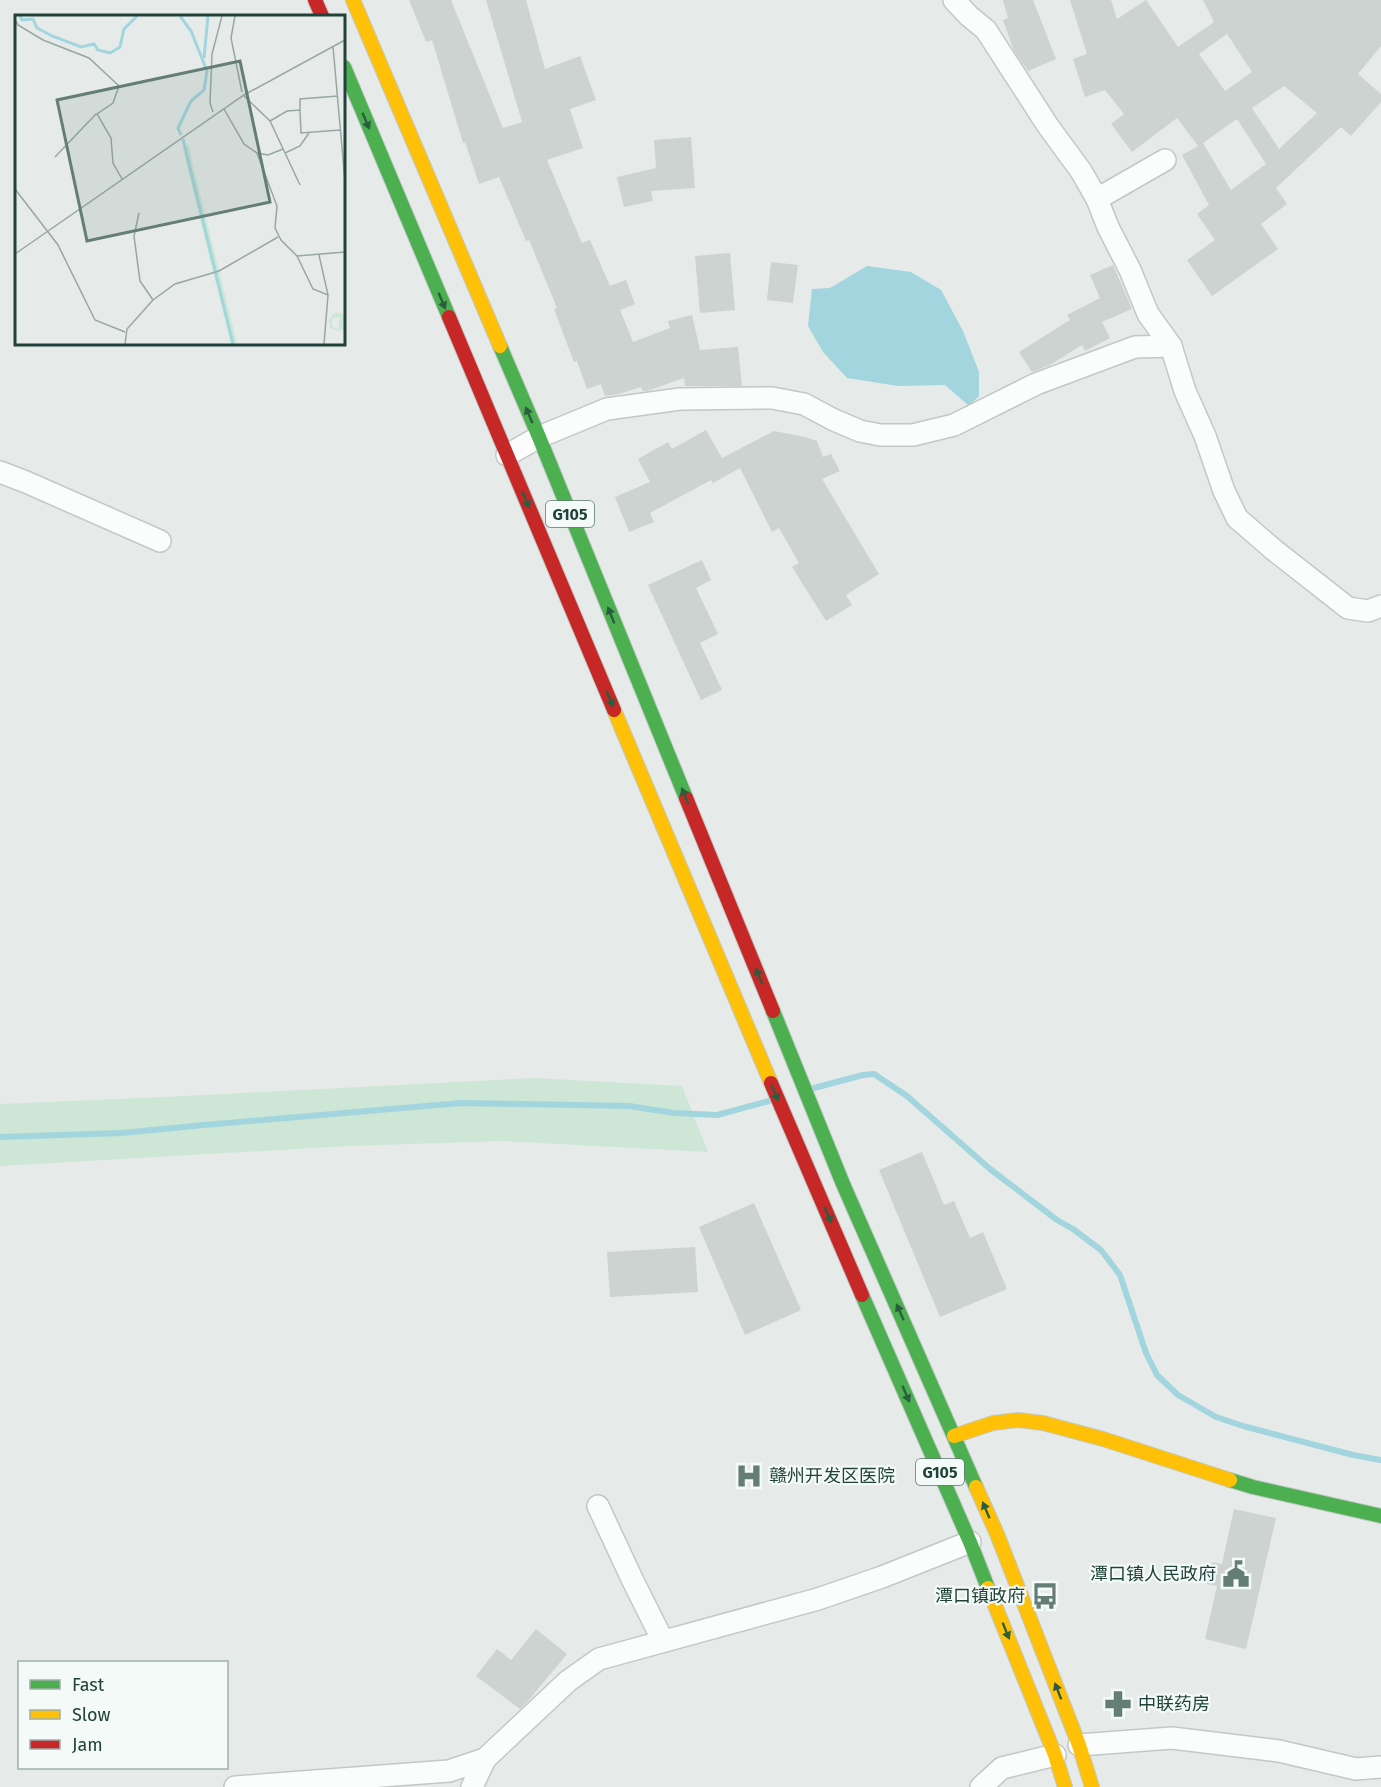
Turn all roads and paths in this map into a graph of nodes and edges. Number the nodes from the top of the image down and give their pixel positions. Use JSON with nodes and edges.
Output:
{"nodes":[{"id":1,"x":315,"y":0,"type":"edge"},
{"id":2,"x":353,"y":0,"type":"edge"},
{"id":3,"x":954,"y":0,"type":"edge"},
{"id":4,"x":322,"y":15,"type":"edge"},
{"id":5,"x":345,"y":69,"type":"edge"},
{"id":6,"x":1165,"y":160,"type":"dead end"},
{"id":7,"x":1097,"y":199,"type":"junction"},
{"id":8,"x":1171,"y":346,"type":"junction"},
{"id":9,"x":538,"y":437,"type":"junction"},
{"id":10,"x":507,"y":455,"type":"junction"},
{"id":11,"x":0,"y":472,"type":"edge"},
{"id":12,"x":160,"y":541,"type":"dead end"},
{"id":13,"x":1381,"y":606,"type":"edge"},
{"id":14,"x":843,"y":1184,"type":"junction"},
{"id":15,"x":819,"y":1194,"type":"junction"},
{"id":16,"x":954,"y":1436,"type":"junction"},
{"id":17,"x":598,"y":1506,"type":"dead end"},
{"id":18,"x":1381,"y":1516,"type":"edge"},
{"id":19,"x":970,"y":1542,"type":"junction"},
{"id":20,"x":663,"y":1641,"type":"junction"},
{"id":21,"x":1080,"y":1745,"type":"junction"},
{"id":22,"x":1055,"y":1755,"type":"junction"},
{"id":23,"x":485,"y":1759,"type":"junction"},
{"id":24,"x":1381,"y":1767,"type":"edge"},
{"id":25,"x":235,"y":1787,"type":"edge"},
{"id":26,"x":472,"y":1787,"type":"edge"},
{"id":27,"x":981,"y":1787,"type":"edge"},
{"id":28,"x":1065,"y":1787,"type":"edge"},
{"id":29,"x":1092,"y":1787,"type":"edge"}],
"edges":[{"from":1,"to":4,"type":"main road"},
{"from":9,"to":2,"type":"main road","number":"G105","one_way":true},
{"from":3,"to":7,"type":"street"},
{"from":5,"to":10,"type":"main road","number":"G105","one_way":true},
{"from":6,"to":7,"type":"street"},
{"from":7,"to":8,"type":"street"},
{"from":8,"to":9,"type":"street"},
{"from":8,"to":13,"type":"street"},
{"from":9,"to":10,"type":"street"},
{"from":14,"to":9,"type":"main road","number":"G105","one_way":true},
{"from":10,"to":15,"type":"main road","number":"G105","one_way":true},
{"from":11,"to":12,"type":"street"},
{"from":14,"to":15,"type":"main road"},
{"from":16,"to":14,"type":"main road","number":"G105","one_way":true},
{"from":15,"to":19,"type":"main road","number":"G105","one_way":true},
{"from":16,"to":18,"type":"main road"},
{"from":21,"to":16,"type":"main road","number":"G105","one_way":true},
{"from":17,"to":20,"type":"street"},
{"from":19,"to":20,"type":"street"},
{"from":19,"to":22,"type":"main road","number":"G105","one_way":true},
{"from":20,"to":23,"type":"street"},
{"from":21,"to":24,"type":"street"},
{"from":21,"to":29,"type":"main road","number":"G105"},
{"from":22,"to":27,"type":"street"},
{"from":22,"to":28,"type":"main road","number":"G105"},
{"from":23,"to":25,"type":"street"},
{"from":23,"to":26,"type":"street"}]}
